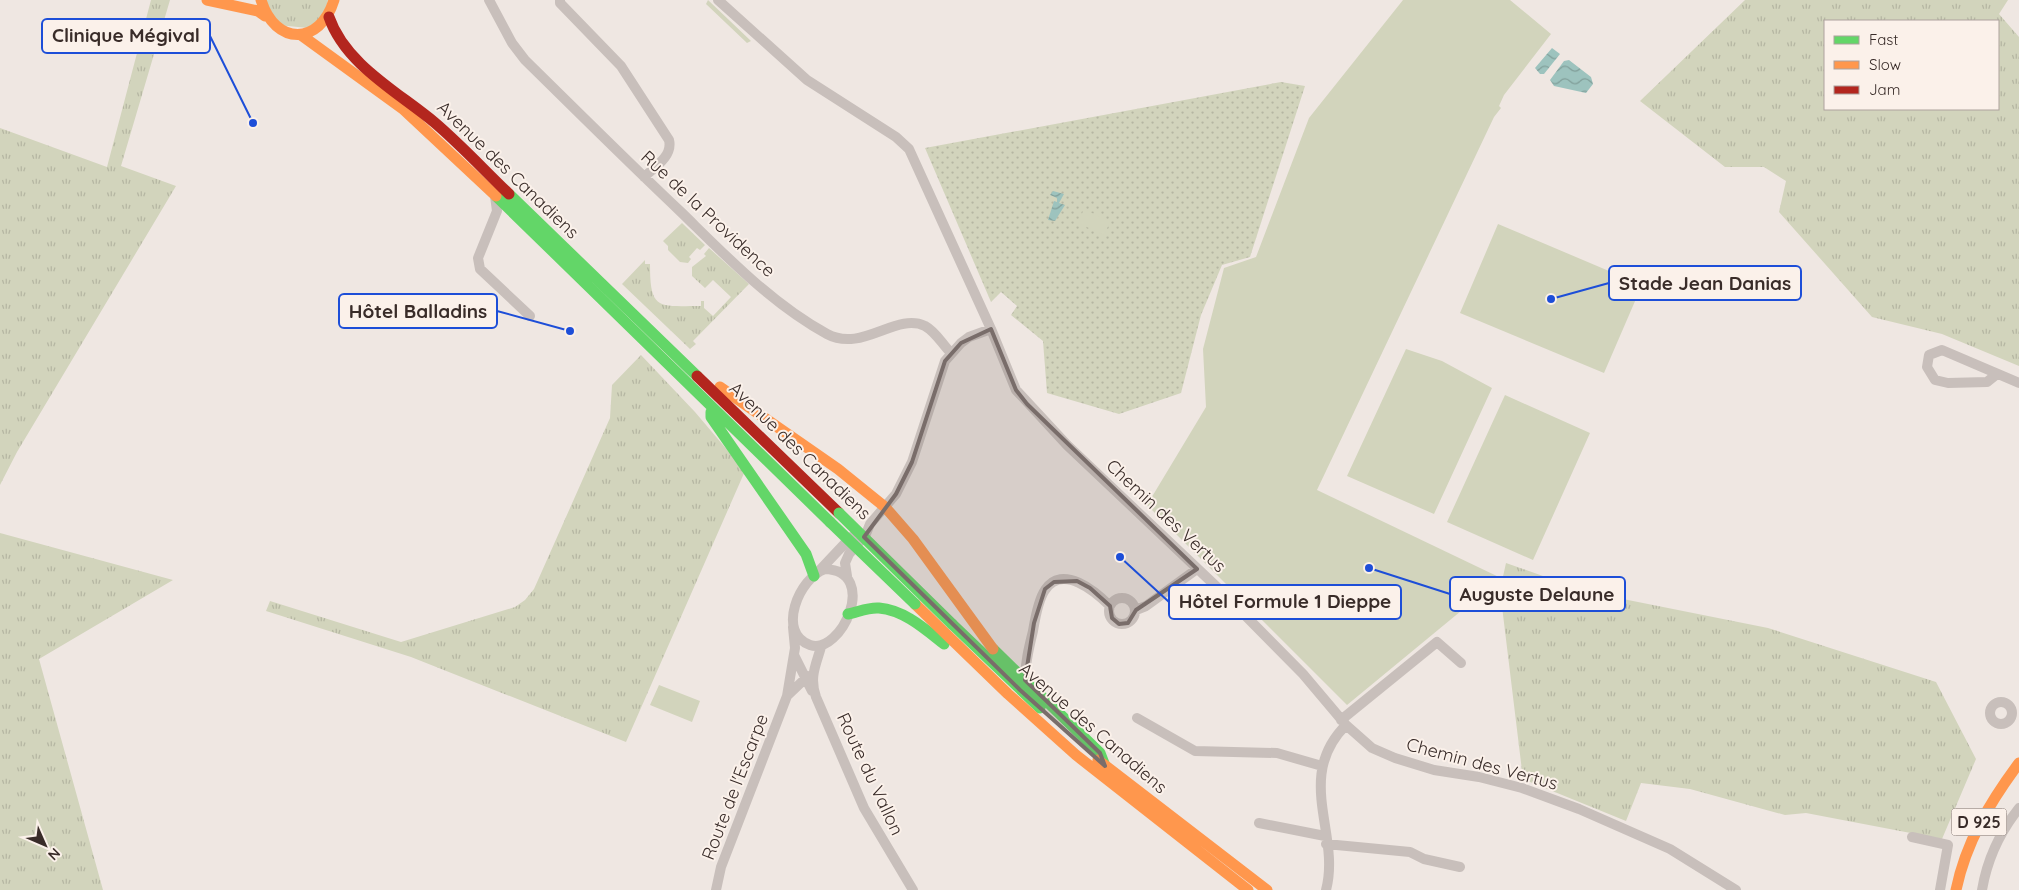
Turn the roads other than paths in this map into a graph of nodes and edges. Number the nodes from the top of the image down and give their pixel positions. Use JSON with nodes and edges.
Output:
{"nodes":[{"id":1,"x":207,"y":0,"type":"edge"},
{"id":2,"x":261,"y":0,"type":"edge"},
{"id":3,"x":334,"y":0,"type":"edge"},
{"id":4,"x":489,"y":0,"type":"edge"},
{"id":5,"x":560,"y":0,"type":"edge"},
{"id":6,"x":718,"y":0,"type":"edge"},
{"id":7,"x":265,"y":16,"type":"junction"},
{"id":8,"x":329,"y":17,"type":"junction"},
{"id":9,"x":301,"y":35,"type":"junction"},
{"id":10,"x":644,"y":177,"type":"junction"},
{"id":11,"x":495,"y":196,"type":"junction"},
{"id":12,"x":516,"y":217,"type":"junction"},
{"id":13,"x":490,"y":224,"type":"junction"},
{"id":14,"x":530,"y":316,"type":"dead end"},
{"id":15,"x":991,"y":328,"type":"junction"},
{"id":16,"x":951,"y":353,"type":"junction"},
{"id":17,"x":1997,"y":374,"type":"junction"},
{"id":18,"x":701,"y":379,"type":"junction"},
{"id":19,"x":2019,"y":384,"type":"edge"},
{"id":20,"x":710,"y":406,"type":"junction"},
{"id":21,"x":885,"y":508,"type":"junction"},
{"id":22,"x":870,"y":524,"type":"junction"},
{"id":23,"x":1197,"y":568,"type":"junction"},
{"id":24,"x":816,"y":573,"type":"junction"},
{"id":25,"x":847,"y":576,"type":"junction"},
{"id":26,"x":1110,"y":606,"type":"junction"},
{"id":27,"x":1136,"y":610,"type":"junction"},
{"id":28,"x":848,"y":614,"type":"junction"},
{"id":29,"x":793,"y":627,"type":"junction"},
{"id":30,"x":821,"y":646,"type":"junction"},
{"id":31,"x":794,"y":654,"type":"junction"},
{"id":32,"x":1461,"y":663,"type":"dead end"},
{"id":33,"x":808,"y":676,"type":"junction"},
{"id":34,"x":1025,"y":680,"type":"junction"},
{"id":35,"x":787,"y":696,"type":"junction"},
{"id":36,"x":1020,"y":707,"type":"junction"},
{"id":37,"x":1137,"y":718,"type":"dead end"},
{"id":38,"x":1344,"y":723,"type":"junction"},
{"id":39,"x":2019,"y":763,"type":"edge"},
{"id":40,"x":1105,"y":766,"type":"junction"},
{"id":41,"x":1322,"y":766,"type":"junction"},
{"id":42,"x":2019,"y":808,"type":"edge"},
{"id":43,"x":1259,"y":823,"type":"dead end"},
{"id":44,"x":1912,"y":837,"type":"dead end"},
{"id":45,"x":1326,"y":840,"type":"junction"},
{"id":46,"x":1460,"y":866,"type":"dead end"},
{"id":47,"x":716,"y":890,"type":"edge"},
{"id":48,"x":913,"y":890,"type":"edge"},
{"id":49,"x":1248,"y":890,"type":"edge"},
{"id":50,"x":1267,"y":890,"type":"edge"},
{"id":51,"x":1326,"y":890,"type":"edge"},
{"id":52,"x":1736,"y":890,"type":"edge"},
{"id":53,"x":1940,"y":890,"type":"edge"},
{"id":54,"x":1956,"y":890,"type":"edge"},
{"id":55,"x":1982,"y":890,"type":"edge"}],
"edges":[{"from":1,"to":7,"type":"main road"},
{"from":2,"to":7,"type":"main road"},
{"from":3,"to":8,"type":"main road"},
{"from":4,"to":10,"type":"street","name":"Rue de la Providence"},
{"from":5,"to":10,"type":"street"},
{"from":6,"to":15,"type":"street","name":"Chemin des Vertus"},
{"from":7,"to":9,"type":"main road","name":"Avenue des Canadiens"},
{"from":8,"to":9,"type":"main road"},
{"from":8,"to":18,"type":"main road","name":"Avenue des Canadiens"},
{"from":9,"to":11,"type":"main road","name":"Avenue des Canadiens"},
{"from":10,"to":16,"type":"street","name":"Rue de la Providence"},
{"from":11,"to":12,"type":"main road","name":"Avenue des Canadiens"},
{"from":11,"to":13,"type":"street"},
{"from":12,"to":13,"type":"street"},
{"from":12,"to":20,"type":"main road","name":"Avenue des Canadiens"},
{"from":13,"to":14,"type":"street"},
{"from":15,"to":16,"type":"street"},
{"from":15,"to":23,"type":"street","name":"Chemin des Vertus"},
{"from":16,"to":21,"type":"street"},
{"from":17,"to":17,"type":"street"},
{"from":17,"to":19,"type":"street"},
{"from":18,"to":21,"type":"main road"},
{"from":18,"to":40,"type":"main road","name":"Avenue des Canadiens","bridge":true},
{"from":20,"to":24,"type":"main road"},
{"from":20,"to":36,"type":"main road","name":"Avenue des Canadiens","bridge":true},
{"from":21,"to":22,"type":"street"},
{"from":21,"to":34,"type":"main road"},
{"from":22,"to":24,"type":"street"},
{"from":22,"to":25,"type":"street"},
{"from":23,"to":27,"type":"street"},
{"from":23,"to":38,"type":"street","name":"Chemin des Vertus"},
{"from":24,"to":25,"type":"street"},
{"from":24,"to":29,"type":"street"},
{"from":25,"to":28,"type":"street"},
{"from":26,"to":27,"type":"street"},
{"from":26,"to":27,"type":"street"},
{"from":26,"to":34,"type":"street"},
{"from":28,"to":30,"type":"street"},
{"from":28,"to":36,"type":"main road"},
{"from":29,"to":30,"type":"street"},
{"from":29,"to":31,"type":"street","name":"Route de l'Escarpe"},
{"from":30,"to":33,"type":"street"},
{"from":31,"to":33,"type":"street","name":"Route du Vallon"},
{"from":31,"to":35,"type":"street","name":"Route de l'Escarpe"},
{"from":32,"to":38,"type":"street"},
{"from":33,"to":35,"type":"street","name":"Route de l'Escarpe"},
{"from":33,"to":48,"type":"street","name":"Route du Vallon"},
{"from":34,"to":40,"type":"main road"},
{"from":35,"to":47,"type":"street","name":"Route de l'Escarpe"},
{"from":36,"to":49,"type":"main road","name":"Avenue des Canadiens"},
{"from":37,"to":41,"type":"street"},
{"from":38,"to":41,"type":"street"},
{"from":38,"to":52,"type":"street","name":"Chemin des Vertus"},
{"from":39,"to":54,"type":"main road","number":"D 925"},
{"from":40,"to":50,"type":"main road","name":"Avenue des Canadiens"},
{"from":41,"to":45,"type":"street"},
{"from":42,"to":55,"type":"street"},
{"from":43,"to":45,"type":"street"},
{"from":44,"to":53,"type":"street"},
{"from":45,"to":46,"type":"street"},
{"from":45,"to":51,"type":"street"}]}
